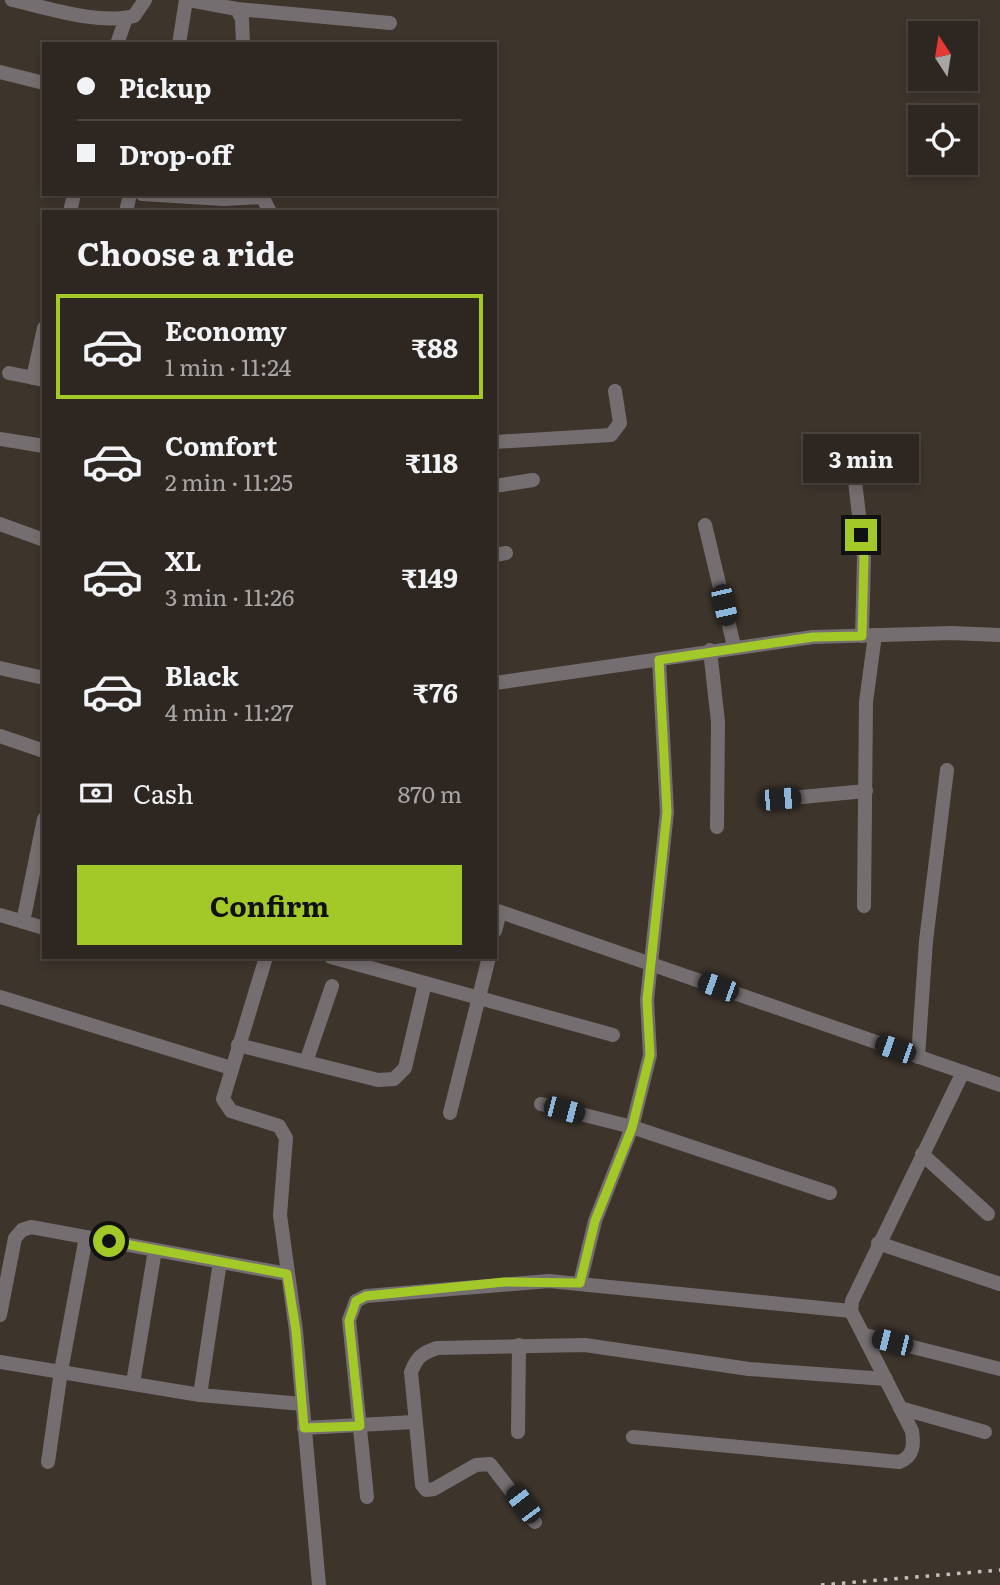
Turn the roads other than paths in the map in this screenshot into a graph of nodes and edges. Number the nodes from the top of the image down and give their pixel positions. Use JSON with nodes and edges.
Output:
{"nodes":[{"id":1,"x":12,"y":0,"type":"edge"},
{"id":2,"x":145,"y":0,"type":"edge"},
{"id":3,"x":188,"y":0,"type":"edge"},
{"id":4,"x":237,"y":9,"type":"junction"},
{"id":5,"x":126,"y":18,"type":"junction"},
{"id":6,"x":390,"y":23,"type":"dead end"},
{"id":7,"x":118,"y":42,"type":"edge"},
{"id":8,"x":179,"y":42,"type":"edge"},
{"id":9,"x":243,"y":42,"type":"edge"},
{"id":10,"x":0,"y":72,"type":"edge"},
{"id":11,"x":42,"y":82,"type":"edge"},
{"id":12,"x":155,"y":196,"type":"edge"},
{"id":13,"x":256,"y":196,"type":"edge"},
{"id":14,"x":215,"y":205,"type":"edge"},
{"id":15,"x":42,"y":345,"type":"edge"},
{"id":16,"x":9,"y":373,"type":"dead end"},
{"id":17,"x":38,"y":379,"type":"edge"},
{"id":18,"x":615,"y":391,"type":"dead end"},
{"id":19,"x":0,"y":439,"type":"edge"},
{"id":20,"x":497,"y":442,"type":"edge"},
{"id":21,"x":42,"y":446,"type":"edge"},
{"id":22,"x":853,"y":464,"type":"dead end"},
{"id":23,"x":533,"y":480,"type":"dead end"},
{"id":24,"x":497,"y":486,"type":"edge"},
{"id":25,"x":0,"y":524,"type":"edge"},
{"id":26,"x":705,"y":525,"type":"dead end"},
{"id":27,"x":42,"y":539,"type":"edge"},
{"id":28,"x":1000,"y":635,"type":"edge"},
{"id":29,"x":869,"y":636,"type":"junction"},
{"id":30,"x":734,"y":646,"type":"junction"},
{"id":31,"x":710,"y":650,"type":"junction"},
{"id":32,"x":659,"y":660,"type":"junction"},
{"id":33,"x":0,"y":668,"type":"edge"},
{"id":34,"x":42,"y":678,"type":"edge"},
{"id":35,"x":497,"y":683,"type":"edge"},
{"id":36,"x":0,"y":736,"type":"edge"},
{"id":37,"x":42,"y":750,"type":"edge"},
{"id":38,"x":947,"y":770,"type":"dead end"},
{"id":39,"x":866,"y":791,"type":"junction"},
{"id":40,"x":780,"y":799,"type":"dead end"},
{"id":41,"x":717,"y":827,"type":"dead end"},
{"id":42,"x":42,"y":829,"type":"edge"},
{"id":43,"x":864,"y":905,"type":"dead end"},
{"id":44,"x":498,"y":911,"type":"edge"},
{"id":45,"x":0,"y":915,"type":"edge"},
{"id":46,"x":23,"y":922,"type":"junction"},
{"id":47,"x":42,"y":927,"type":"edge"},
{"id":48,"x":265,"y":959,"type":"edge"},
{"id":49,"x":338,"y":959,"type":"edge"},
{"id":50,"x":488,"y":959,"type":"edge"},
{"id":51,"x":650,"y":963,"type":"junction"},
{"id":52,"x":425,"y":983,"type":"junction"},
{"id":53,"x":332,"y":986,"type":"dead end"},
{"id":54,"x":0,"y":997,"type":"edge"},
{"id":55,"x":479,"y":997,"type":"junction"},
{"id":56,"x":612,"y":1035,"type":"dead end"},
{"id":57,"x":238,"y":1045,"type":"junction"},
{"id":58,"x":918,"y":1056,"type":"junction"},
{"id":59,"x":306,"y":1062,"type":"junction"},
{"id":60,"x":231,"y":1068,"type":"junction"},
{"id":61,"x":963,"y":1072,"type":"junction"},
{"id":62,"x":1000,"y":1085,"type":"edge"},
{"id":63,"x":541,"y":1104,"type":"dead end"},
{"id":64,"x":450,"y":1114,"type":"dead end"},
{"id":65,"x":632,"y":1128,"type":"junction"},
{"id":66,"x":922,"y":1154,"type":"junction"},
{"id":67,"x":830,"y":1193,"type":"dead end"},
{"id":68,"x":988,"y":1214,"type":"dead end"},
{"id":69,"x":86,"y":1237,"type":"junction"},
{"id":70,"x":878,"y":1243,"type":"junction"},
{"id":71,"x":155,"y":1250,"type":"junction"},
{"id":72,"x":220,"y":1262,"type":"junction"},
{"id":73,"x":287,"y":1274,"type":"junction"},
{"id":74,"x":580,"y":1283,"type":"junction"},
{"id":75,"x":1000,"y":1284,"type":"edge"},
{"id":76,"x":851,"y":1311,"type":"junction"},
{"id":77,"x":0,"y":1315,"type":"edge"},
{"id":78,"x":864,"y":1335,"type":"junction"},
{"id":79,"x":519,"y":1345,"type":"junction"},
{"id":80,"x":0,"y":1362,"type":"edge"},
{"id":81,"x":1000,"y":1369,"type":"edge"},
{"id":82,"x":61,"y":1371,"type":"junction"},
{"id":83,"x":886,"y":1379,"type":"junction"},
{"id":84,"x":133,"y":1383,"type":"junction"},
{"id":85,"x":200,"y":1395,"type":"junction"},
{"id":86,"x":302,"y":1404,"type":"junction"},
{"id":87,"x":900,"y":1408,"type":"junction"},
{"id":88,"x":414,"y":1422,"type":"junction"},
{"id":89,"x":360,"y":1426,"type":"junction"},
{"id":90,"x":304,"y":1428,"type":"junction"},
{"id":91,"x":518,"y":1432,"type":"dead end"},
{"id":92,"x":985,"y":1432,"type":"dead end"},
{"id":93,"x":633,"y":1437,"type":"dead end"},
{"id":94,"x":48,"y":1462,"type":"dead end"},
{"id":95,"x":367,"y":1497,"type":"dead end"},
{"id":96,"x":536,"y":1522,"type":"dead end"},
{"id":97,"x":319,"y":1585,"type":"edge"}],
"edges":[{"from":1,"to":5,"type":"street"},
{"from":2,"to":5,"type":"street"},
{"from":3,"to":4,"type":"street"},
{"from":3,"to":8,"type":"street"},
{"from":4,"to":6,"type":"street"},
{"from":4,"to":9,"type":"street"},
{"from":5,"to":7,"type":"street"},
{"from":10,"to":11,"type":"street"},
{"from":12,"to":14,"type":"street"},
{"from":13,"to":14,"type":"street"},
{"from":15,"to":17,"type":"street"},
{"from":16,"to":17,"type":"street"},
{"from":18,"to":20,"type":"street"},
{"from":19,"to":21,"type":"street"},
{"from":22,"to":29,"type":"street"},
{"from":23,"to":24,"type":"street"},
{"from":25,"to":27,"type":"street"},
{"from":26,"to":30,"type":"street"},
{"from":28,"to":29,"type":"street"},
{"from":29,"to":30,"type":"street"},
{"from":29,"to":39,"type":"street"},
{"from":30,"to":31,"type":"street"},
{"from":31,"to":32,"type":"street"},
{"from":31,"to":41,"type":"street"},
{"from":32,"to":35,"type":"street"},
{"from":32,"to":51,"type":"street"},
{"from":33,"to":34,"type":"street"},
{"from":36,"to":37,"type":"street"},
{"from":38,"to":58,"type":"street"},
{"from":39,"to":40,"type":"street"},
{"from":39,"to":43,"type":"street"},
{"from":42,"to":46,"type":"street"},
{"from":44,"to":51,"type":"street"},
{"from":45,"to":46,"type":"street"},
{"from":46,"to":47,"type":"street"},
{"from":48,"to":57,"type":"street"},
{"from":49,"to":52,"type":"street"},
{"from":50,"to":55,"type":"street"},
{"from":51,"to":58,"type":"street"},
{"from":51,"to":65,"type":"street"},
{"from":52,"to":55,"type":"street"},
{"from":52,"to":59,"type":"street"},
{"from":53,"to":59,"type":"street"},
{"from":54,"to":60,"type":"street"},
{"from":55,"to":56,"type":"street"},
{"from":55,"to":64,"type":"street"},
{"from":57,"to":59,"type":"street"},
{"from":57,"to":60,"type":"street"},
{"from":58,"to":61,"type":"street"},
{"from":60,"to":73,"type":"street"},
{"from":61,"to":62,"type":"street"},
{"from":61,"to":66,"type":"street"},
{"from":63,"to":65,"type":"street"},
{"from":65,"to":67,"type":"street"},
{"from":65,"to":74,"type":"street"},
{"from":66,"to":68,"type":"street"},
{"from":66,"to":70,"type":"street"},
{"from":69,"to":71,"type":"street"},
{"from":69,"to":77,"type":"street"},
{"from":69,"to":82,"type":"street"},
{"from":70,"to":75,"type":"street"},
{"from":70,"to":76,"type":"street"},
{"from":71,"to":72,"type":"street"},
{"from":71,"to":84,"type":"street"},
{"from":72,"to":73,"type":"street"},
{"from":72,"to":85,"type":"street"},
{"from":73,"to":86,"type":"street"},
{"from":74,"to":76,"type":"street"},
{"from":74,"to":89,"type":"street"},
{"from":76,"to":78,"type":"street"},
{"from":78,"to":81,"type":"street"},
{"from":78,"to":83,"type":"street"},
{"from":79,"to":83,"type":"street"},
{"from":79,"to":88,"type":"street"},
{"from":79,"to":91,"type":"street"},
{"from":80,"to":82,"type":"street"},
{"from":82,"to":84,"type":"street"},
{"from":82,"to":94,"type":"street"},
{"from":83,"to":87,"type":"street"},
{"from":84,"to":85,"type":"street"},
{"from":85,"to":86,"type":"street"},
{"from":86,"to":90,"type":"street"},
{"from":87,"to":92,"type":"street"},
{"from":87,"to":93,"type":"street"},
{"from":88,"to":89,"type":"street"},
{"from":88,"to":96,"type":"street"},
{"from":89,"to":90,"type":"street"},
{"from":89,"to":95,"type":"street"},
{"from":90,"to":97,"type":"street"}]}
